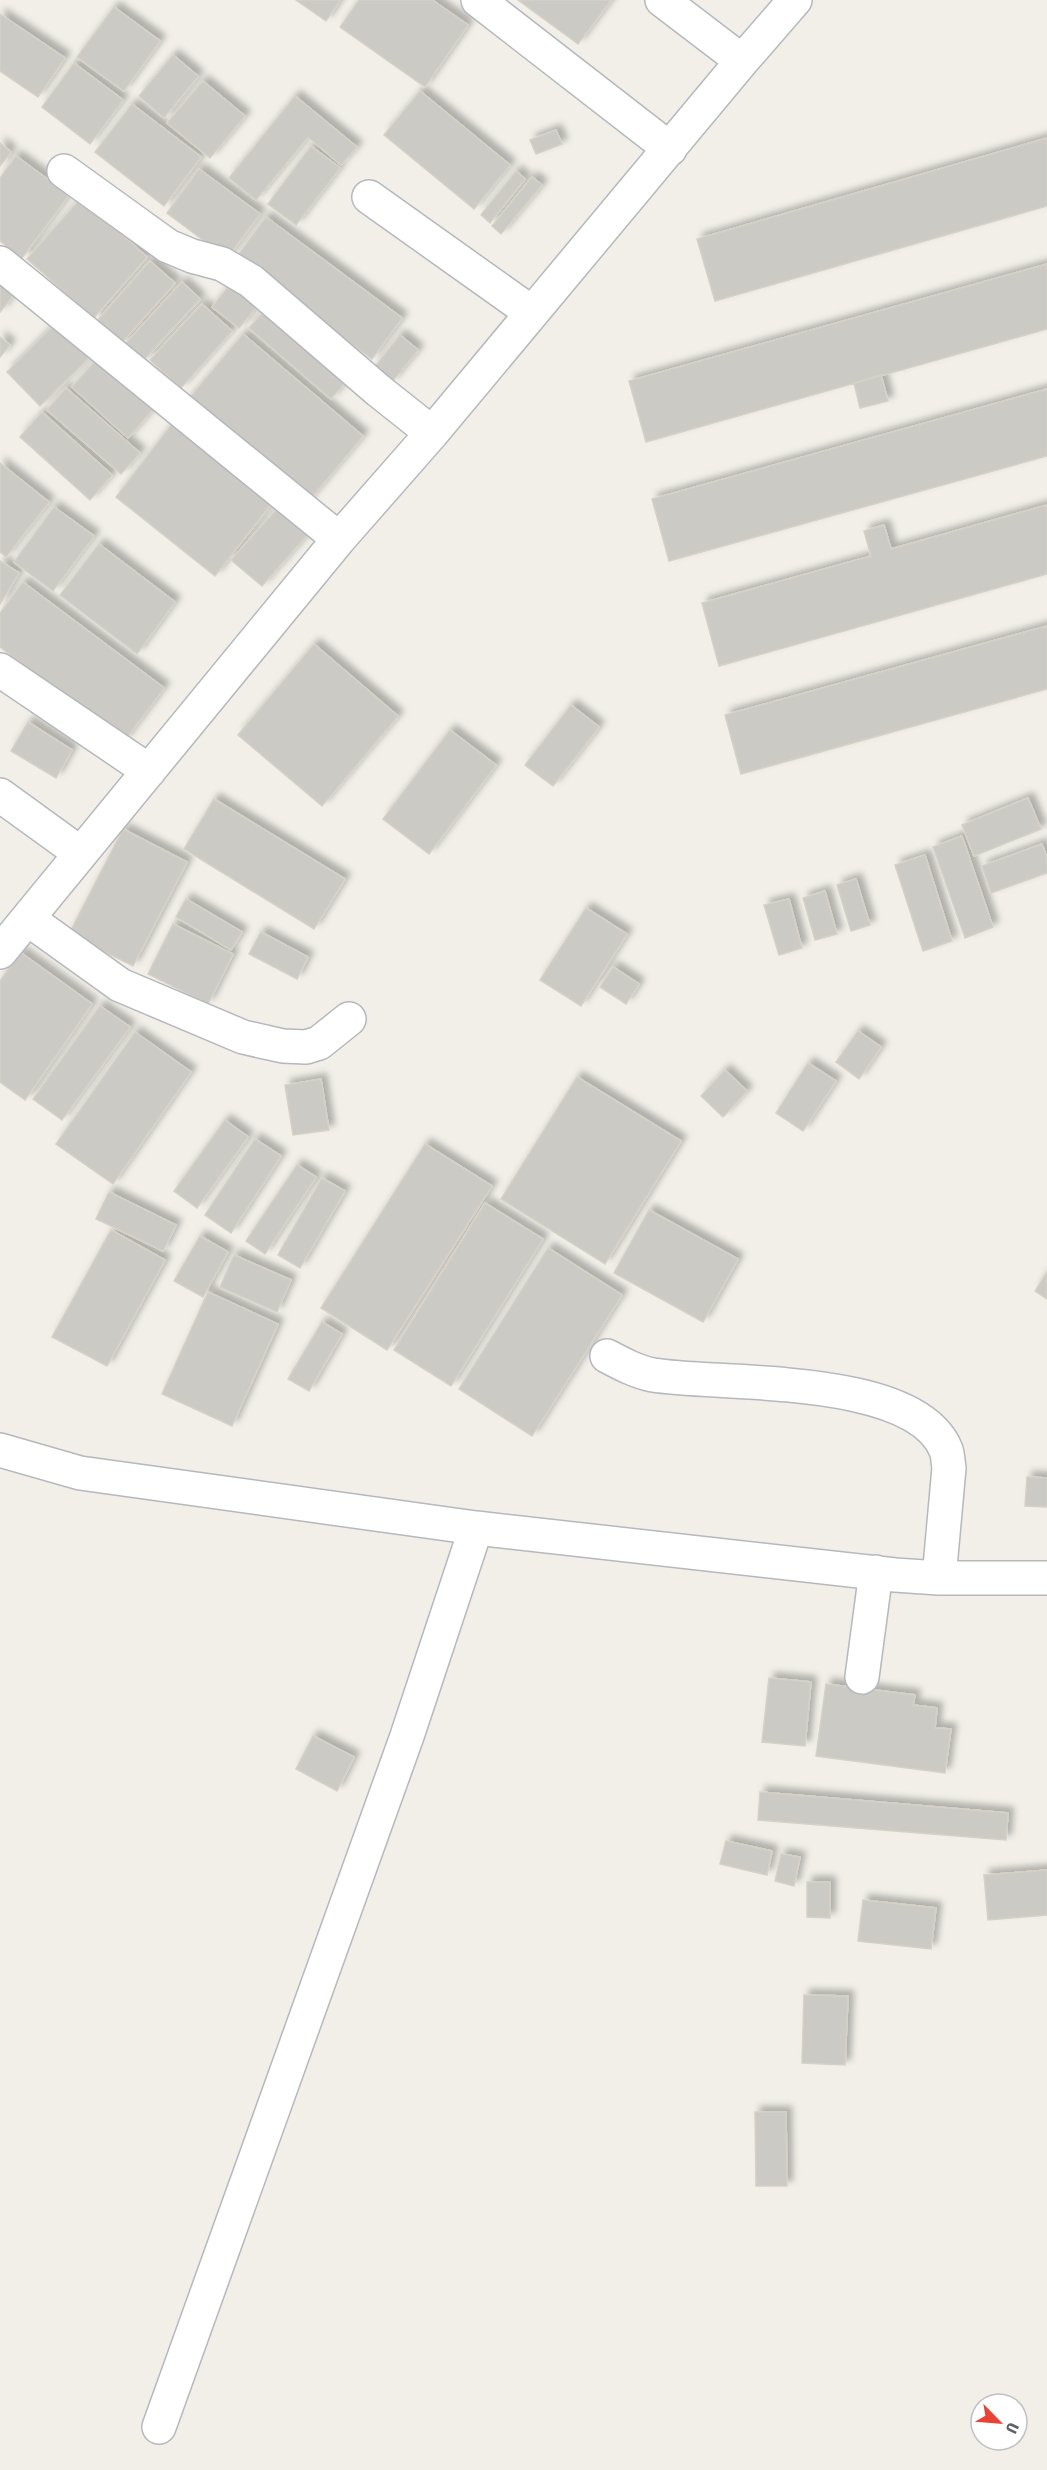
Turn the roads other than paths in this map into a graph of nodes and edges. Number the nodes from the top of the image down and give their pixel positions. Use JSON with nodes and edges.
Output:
{"nodes":[{"id":1,"x":478,"y":0,"type":"edge"},
{"id":2,"x":662,"y":0,"type":"edge"},
{"id":3,"x":795,"y":0,"type":"edge"},
{"id":4,"x":741,"y":61,"type":"junction"},
{"id":5,"x":670,"y":148,"type":"junction"},
{"id":6,"x":64,"y":171,"type":"dead end"},
{"id":7,"x":369,"y":196,"type":"dead end"},
{"id":8,"x":0,"y":264,"type":"edge"},
{"id":9,"x":532,"y":313,"type":"junction"},
{"id":10,"x":432,"y":433,"type":"junction"},
{"id":11,"x":339,"y":539,"type":"junction"},
{"id":12,"x":0,"y":670,"type":"edge"},
{"id":13,"x":149,"y":771,"type":"junction"},
{"id":14,"x":0,"y":795,"type":"edge"},
{"id":15,"x":80,"y":853,"type":"junction"},
{"id":16,"x":28,"y":919,"type":"junction"},
{"id":17,"x":0,"y":952,"type":"edge"},
{"id":18,"x":349,"y":1019,"type":"dead end"},
{"id":19,"x":607,"y":1356,"type":"dead end"},
{"id":20,"x":0,"y":1450,"type":"edge"},
{"id":21,"x":476,"y":1528,"type":"junction"},
{"id":22,"x":876,"y":1572,"type":"junction"},
{"id":23,"x":939,"y":1578,"type":"junction"},
{"id":24,"x":1047,"y":1578,"type":"edge"},
{"id":25,"x":862,"y":1677,"type":"dead end"},
{"id":26,"x":159,"y":2427,"type":"dead end"}],
"edges":[{"from":1,"to":5,"type":"street"},
{"from":2,"to":4,"type":"street"},
{"from":3,"to":4,"type":"street"},
{"from":4,"to":5,"type":"street"},
{"from":5,"to":9,"type":"street"},
{"from":6,"to":10,"type":"street"},
{"from":7,"to":9,"type":"street"},
{"from":8,"to":11,"type":"street"},
{"from":9,"to":10,"type":"street"},
{"from":10,"to":11,"type":"street"},
{"from":11,"to":13,"type":"street"},
{"from":12,"to":13,"type":"street"},
{"from":13,"to":15,"type":"street"},
{"from":14,"to":15,"type":"street"},
{"from":15,"to":16,"type":"street"},
{"from":16,"to":17,"type":"street"},
{"from":16,"to":18,"type":"street"},
{"from":19,"to":23,"type":"street"},
{"from":20,"to":21,"type":"street"},
{"from":21,"to":22,"type":"street"},
{"from":21,"to":26,"type":"street"},
{"from":22,"to":23,"type":"street"},
{"from":22,"to":25,"type":"street"},
{"from":23,"to":24,"type":"street"}]}
